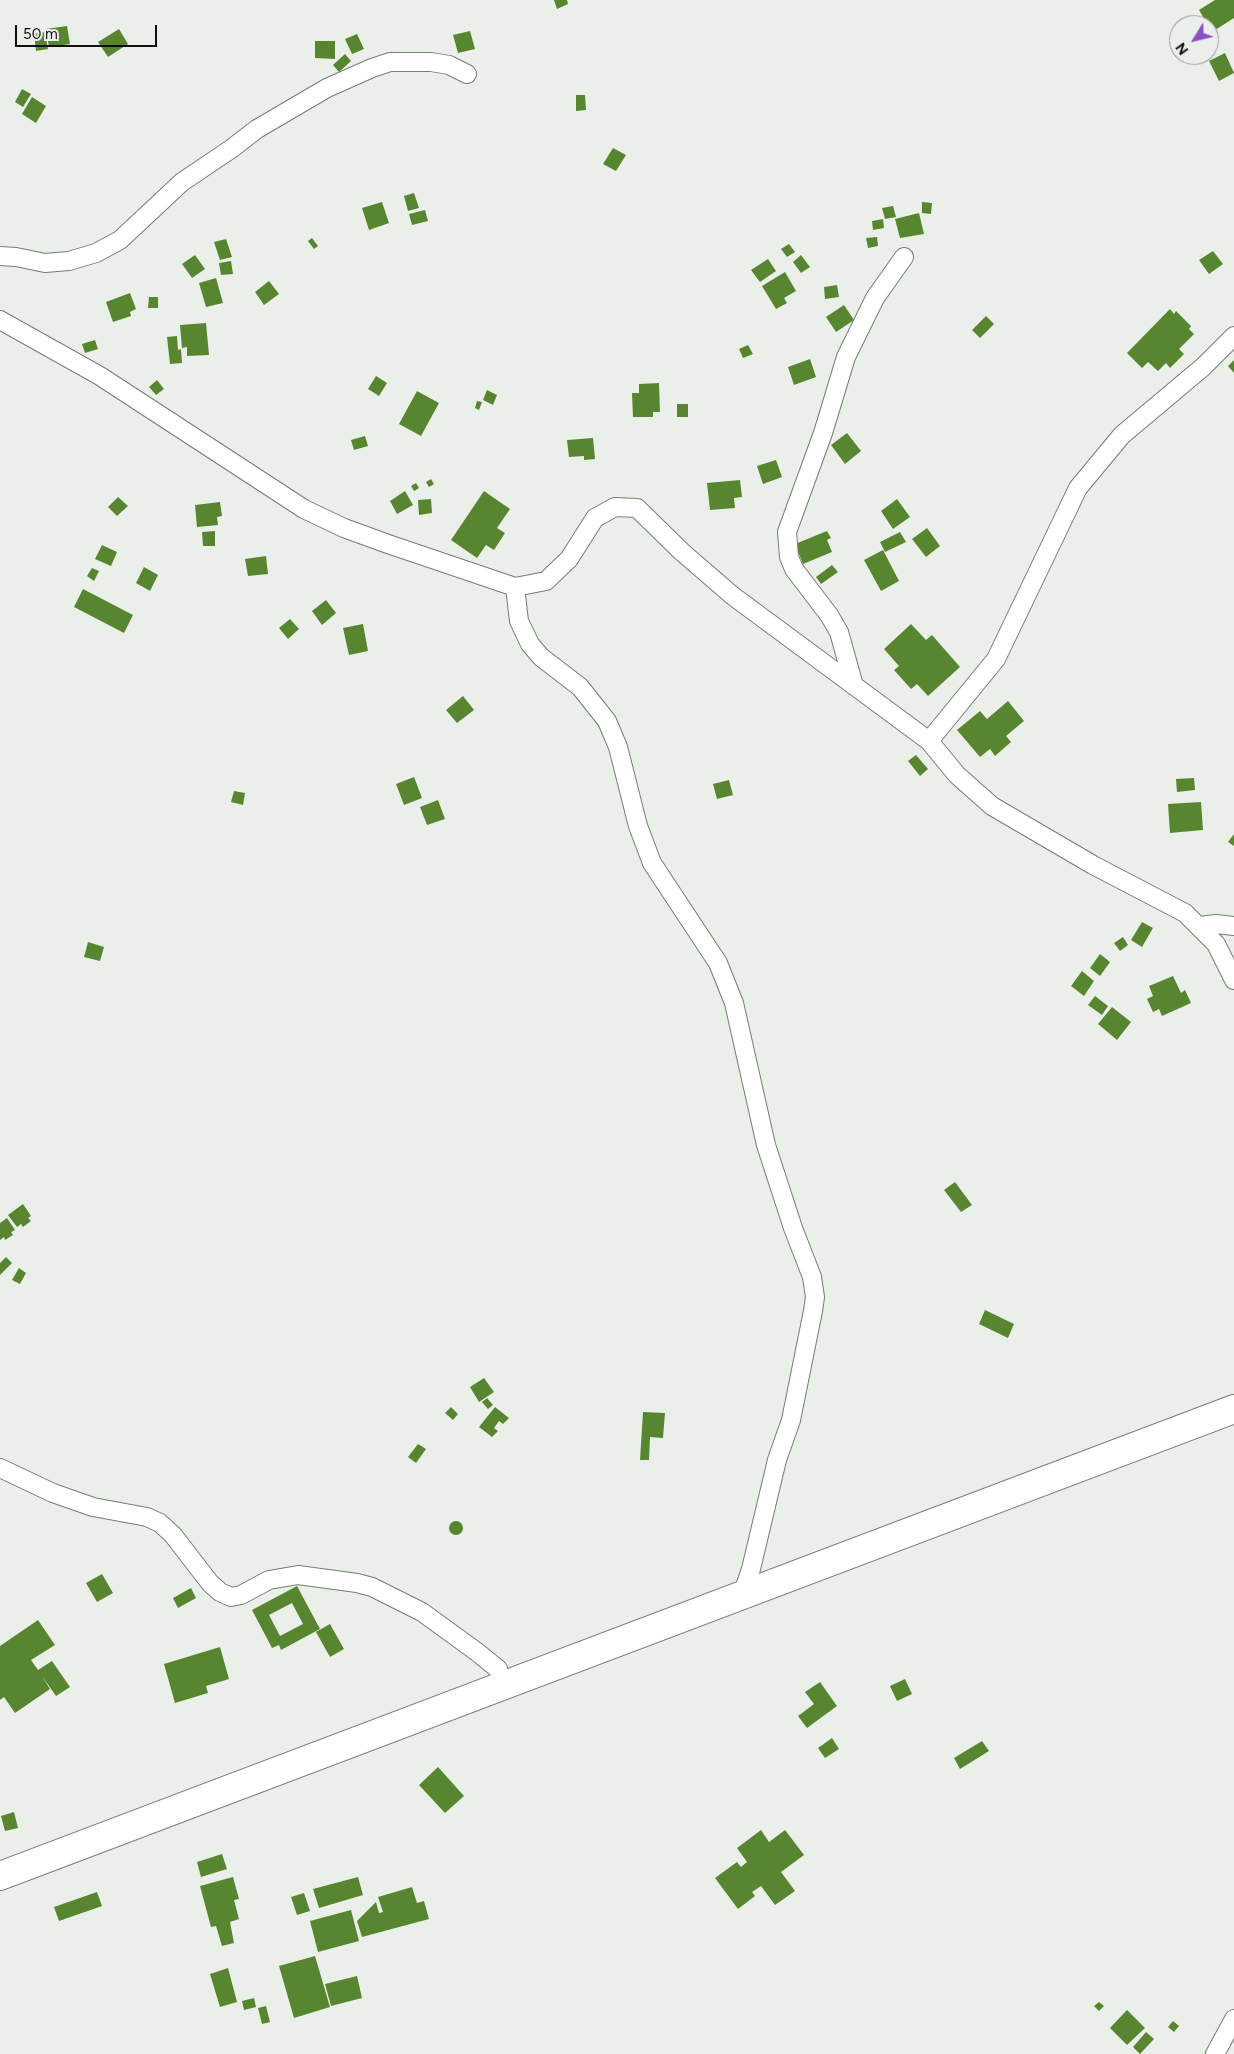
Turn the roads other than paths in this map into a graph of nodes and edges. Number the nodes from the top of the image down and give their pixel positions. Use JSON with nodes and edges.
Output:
{"nodes":[{"id":1,"x":467,"y":74,"type":"dead end"},
{"id":2,"x":0,"y":256,"type":"edge"},
{"id":3,"x":904,"y":256,"type":"dead end"},
{"id":4,"x":0,"y":320,"type":"edge"},
{"id":5,"x":1234,"y":336,"type":"edge"},
{"id":6,"x":515,"y":586,"type":"junction"},
{"id":7,"x":854,"y":686,"type":"junction"},
{"id":8,"x":929,"y":741,"type":"junction"},
{"id":9,"x":1200,"y":926,"type":"junction"},
{"id":10,"x":1234,"y":926,"type":"edge"},
{"id":11,"x":1234,"y":980,"type":"edge"},
{"id":12,"x":1234,"y":1408,"type":"edge"},
{"id":13,"x":0,"y":1468,"type":"edge"},
{"id":14,"x":742,"y":1596,"type":"junction"},
{"id":15,"x":503,"y":1686,"type":"junction"},
{"id":16,"x":0,"y":1876,"type":"edge"},
{"id":17,"x":1234,"y":2019,"type":"edge"},
{"id":18,"x":1215,"y":2054,"type":"edge"}],
"edges":[{"from":1,"to":2,"type":"street"},
{"from":3,"to":7,"type":"street"},
{"from":4,"to":6,"type":"street"},
{"from":5,"to":8,"type":"street"},
{"from":6,"to":7,"type":"street"},
{"from":6,"to":14,"type":"street"},
{"from":7,"to":8,"type":"street"},
{"from":8,"to":9,"type":"street"},
{"from":9,"to":10,"type":"street"},
{"from":9,"to":11,"type":"street"},
{"from":12,"to":14,"type":"highway"},
{"from":13,"to":15,"type":"street"},
{"from":14,"to":15,"type":"highway"},
{"from":15,"to":16,"type":"highway"},
{"from":17,"to":18,"type":"street"}]}
